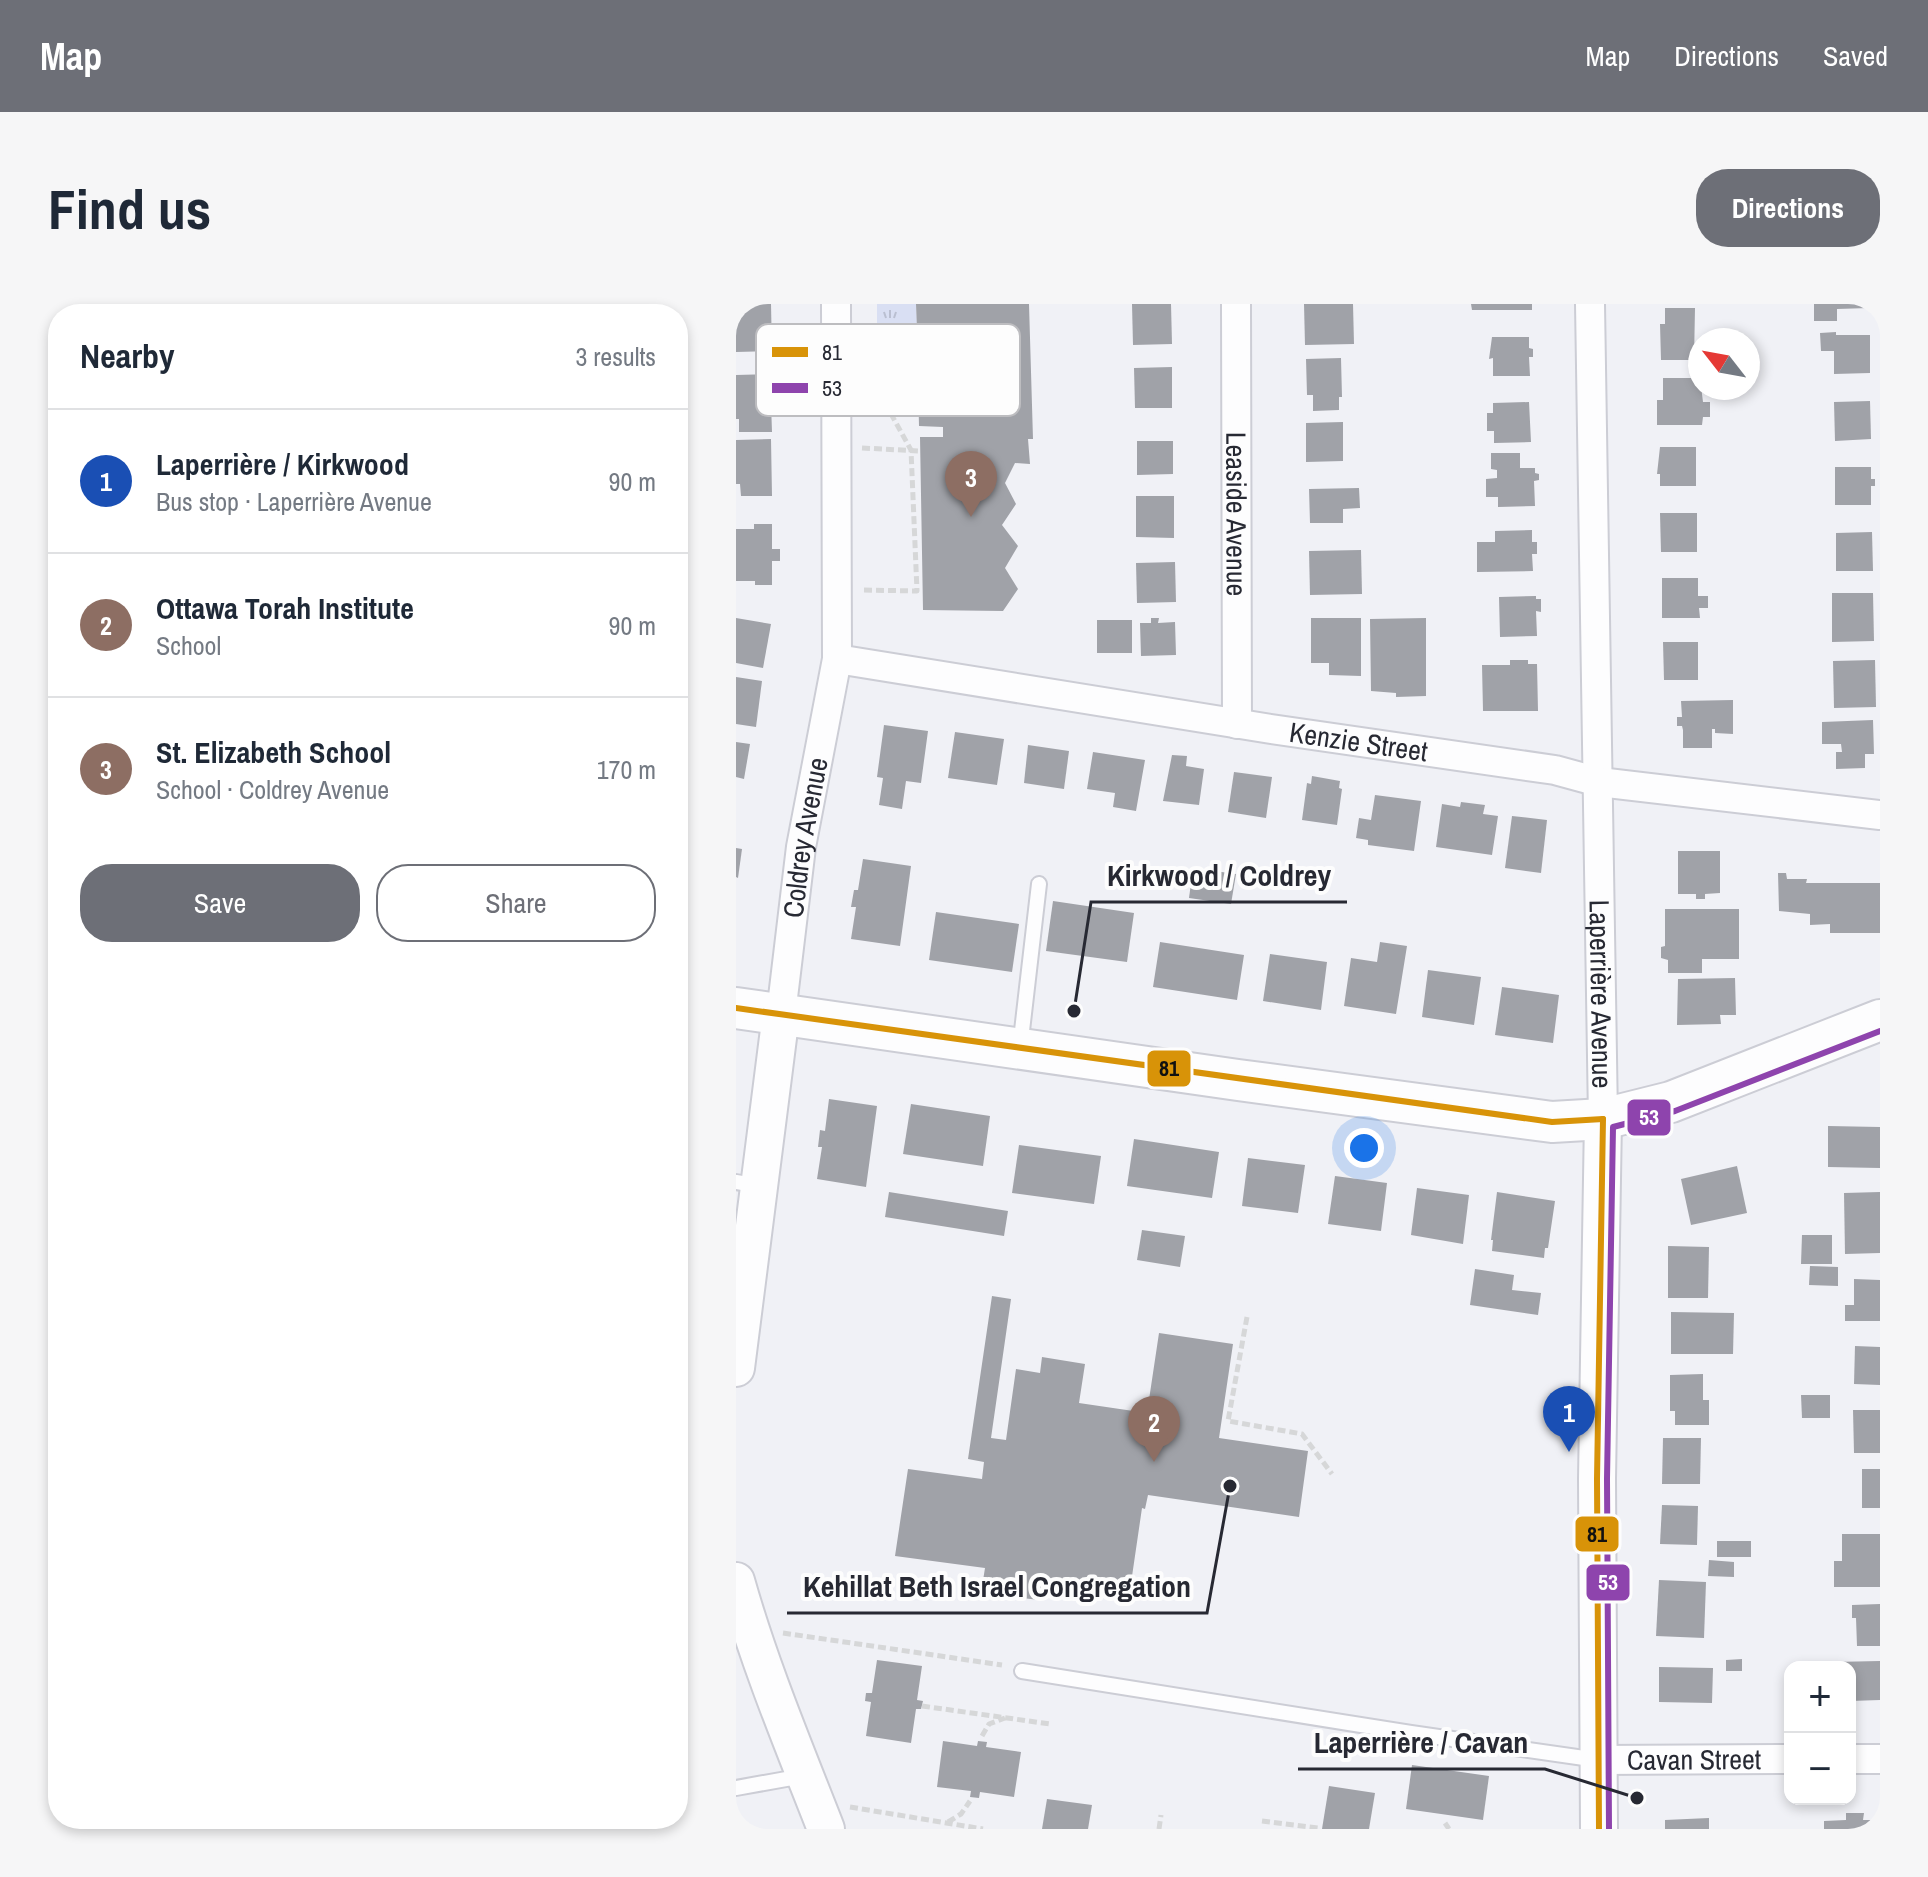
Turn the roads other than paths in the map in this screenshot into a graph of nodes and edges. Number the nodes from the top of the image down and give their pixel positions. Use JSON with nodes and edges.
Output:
{"nodes":[{"id":1,"x":836,"y":304,"type":"edge"},
{"id":2,"x":1236,"y":304,"type":"edge"},
{"id":3,"x":1590,"y":304,"type":"edge"},
{"id":4,"x":836,"y":324,"type":"edge"},
{"id":5,"x":837,"y":416,"type":"edge"},
{"id":6,"x":837,"y":659,"type":"junction"},
{"id":7,"x":1237,"y":724,"type":"junction"},
{"id":8,"x":1599,"y":782,"type":"junction"},
{"id":9,"x":1880,"y":815,"type":"edge"},
{"id":10,"x":1039,"y":884,"type":"dead end"},
{"id":11,"x":736,"y":1008,"type":"edge"},
{"id":12,"x":781,"y":1014,"type":"junction"},
{"id":13,"x":1880,"y":1020,"type":"edge"},
{"id":14,"x":1020,"y":1049,"type":"junction"},
{"id":15,"x":1603,"y":1119,"type":"junction"},
{"id":16,"x":748,"y":1184,"type":"edge"},
{"id":17,"x":736,"y":1368,"type":"edge"},
{"id":18,"x":736,"y":1581,"type":"edge"},
{"id":19,"x":1022,"y":1671,"type":"road end"},
{"id":20,"x":1784,"y":1759,"type":"edge"},
{"id":21,"x":1856,"y":1759,"type":"edge"},
{"id":22,"x":1880,"y":1759,"type":"edge"},
{"id":23,"x":1598,"y":1760,"type":"junction"},
{"id":24,"x":736,"y":1788,"type":"edge"},
{"id":25,"x":816,"y":1802,"type":"edge"},
{"id":26,"x":1599,"y":1829,"type":"edge"}],
"edges":[{"from":1,"to":4,"type":"street","name":"Coldrey Avenue"},
{"from":2,"to":7,"type":"street","name":"Leaside Avenue"},
{"from":3,"to":8,"type":"street","name":"Laperrière Avenue"},
{"from":5,"to":6,"type":"street","name":"Coldrey Avenue"},
{"from":6,"to":7,"type":"street","name":"Kenzie Street"},
{"from":6,"to":12,"type":"street","name":"Coldrey Avenue"},
{"from":7,"to":8,"type":"street","name":"Kenzie Street"},
{"from":8,"to":9,"type":"street","name":"Kenzie Street"},
{"from":8,"to":15,"type":"street","name":"Laperrière Avenue"},
{"from":10,"to":14,"type":"lane"},
{"from":11,"to":12,"type":"main road"},
{"from":12,"to":14,"type":"main road"},
{"from":12,"to":16,"type":"street","name":"Coldrey Avenue"},
{"from":13,"to":15,"type":"main road"},
{"from":14,"to":15,"type":"main road"},
{"from":15,"to":23,"type":"street","name":"Laperrière Avenue"},
{"from":16,"to":17,"type":"street","name":"Coldrey Avenue"},
{"from":18,"to":25,"type":"street"},
{"from":19,"to":23,"type":"lane"},
{"from":20,"to":23,"type":"street","name":"Cavan Street"},
{"from":21,"to":22,"type":"street"},
{"from":23,"to":26,"type":"street","name":"Laperrière Avenue"},
{"from":24,"to":25,"type":"lane"}]}
